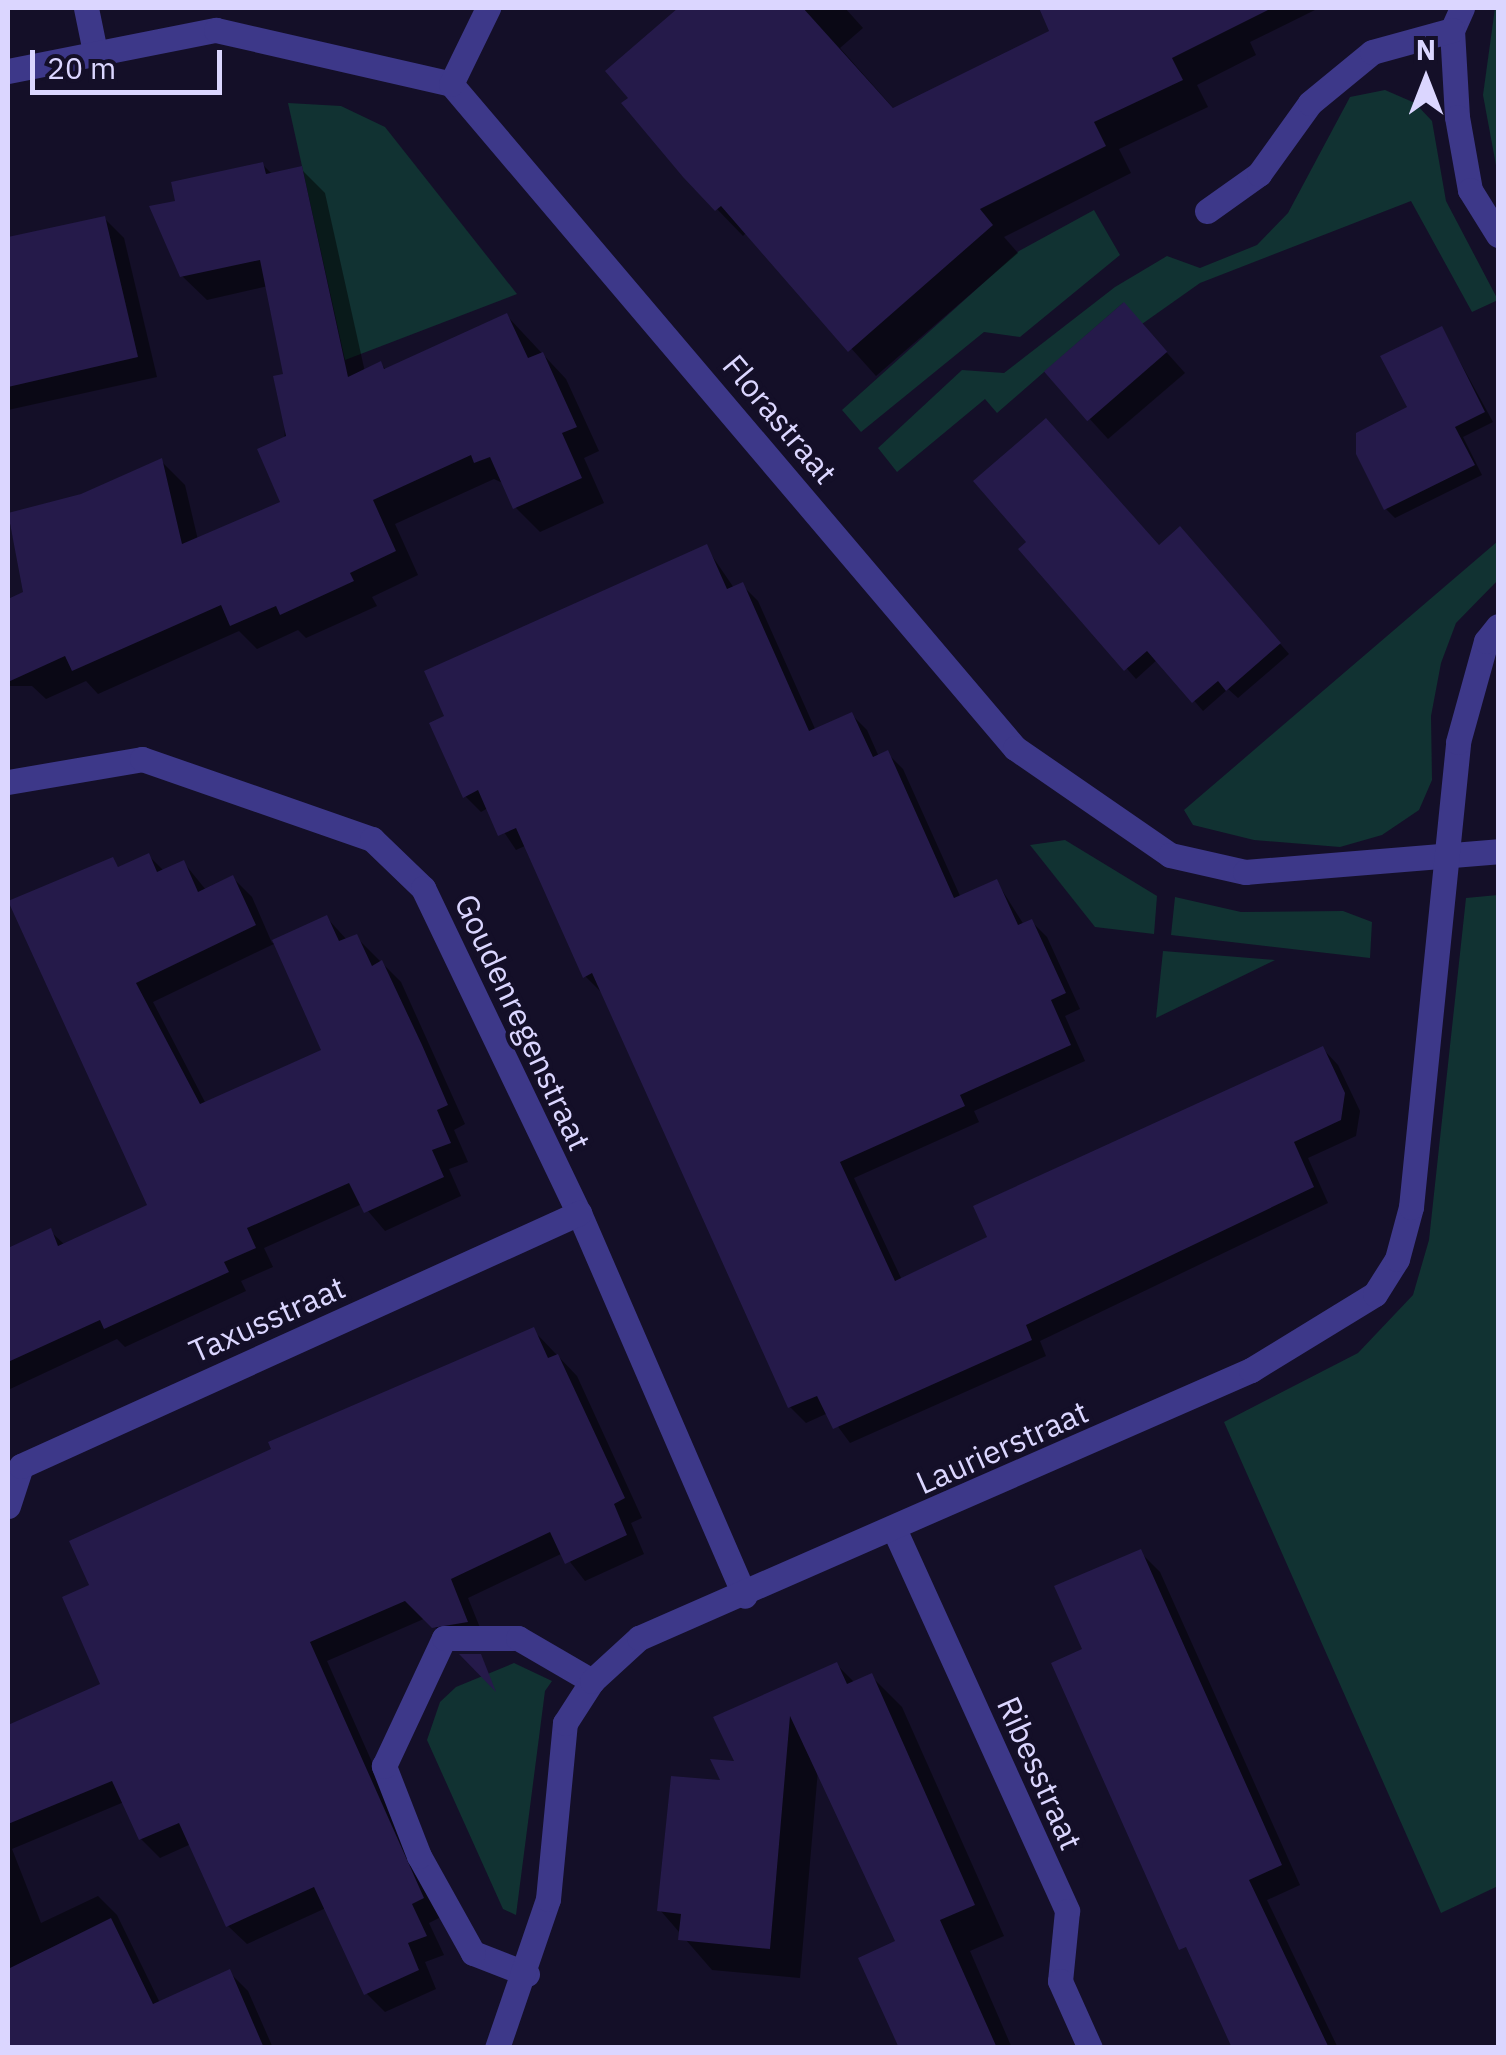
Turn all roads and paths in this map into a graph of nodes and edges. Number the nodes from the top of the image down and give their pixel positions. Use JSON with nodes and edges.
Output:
{"nodes":[{"id":1,"x":86,"y":8,"type":"edge"},
{"id":2,"x":488,"y":8,"type":"edge"},
{"id":3,"x":1457,"y":19,"type":"edge"},
{"id":4,"x":95,"y":52,"type":"junction"},
{"id":5,"x":8,"y":71,"type":"edge"},
{"id":6,"x":451,"y":84,"type":"junction"},
{"id":7,"x":1207,"y":211,"type":"dead end"},
{"id":8,"x":1498,"y":235,"type":"edge"},
{"id":9,"x":1498,"y":626,"type":"edge"},
{"id":10,"x":8,"y":782,"type":"edge"},
{"id":11,"x":1448,"y":851,"type":"junction"},
{"id":12,"x":1498,"y":851,"type":"edge"},
{"id":13,"x":579,"y":1213,"type":"junction"},
{"id":14,"x":8,"y":1506,"type":"edge"},
{"id":15,"x":894,"y":1530,"type":"junction"},
{"id":16,"x":745,"y":1596,"type":"junction"},
{"id":17,"x":592,"y":1680,"type":"junction"},
{"id":18,"x":527,"y":1974,"type":"junction"},
{"id":19,"x":497,"y":2048,"type":"edge"},
{"id":20,"x":1090,"y":2048,"type":"edge"}],
"edges":[{"from":1,"to":4,"type":"street"},
{"from":2,"to":6,"type":"street"},
{"from":3,"to":7,"type":"street"},
{"from":3,"to":8,"type":"street"},
{"from":4,"to":5,"type":"street"},
{"from":4,"to":6,"type":"street"},
{"from":6,"to":11,"type":"street","name":"Florastraat"},
{"from":9,"to":11,"type":"street","name":"Laurierstraat"},
{"from":10,"to":13,"type":"street","name":"Goudenregenstraat"},
{"from":11,"to":12,"type":"street","name":"Florastraat"},
{"from":11,"to":15,"type":"street","name":"Laurierstraat"},
{"from":13,"to":14,"type":"street","name":"Taxusstraat"},
{"from":13,"to":16,"type":"street","name":"Goudenregenstraat"},
{"from":15,"to":16,"type":"street","name":"Laurierstraat"},
{"from":15,"to":20,"type":"street","name":"Ribesstraat"},
{"from":16,"to":17,"type":"street","name":"Laurierstraat"},
{"from":17,"to":18,"type":"street","name":"Laurierstraat"},
{"from":17,"to":18,"type":"street"},
{"from":18,"to":19,"type":"street","name":"Laurierstraat"}]}
